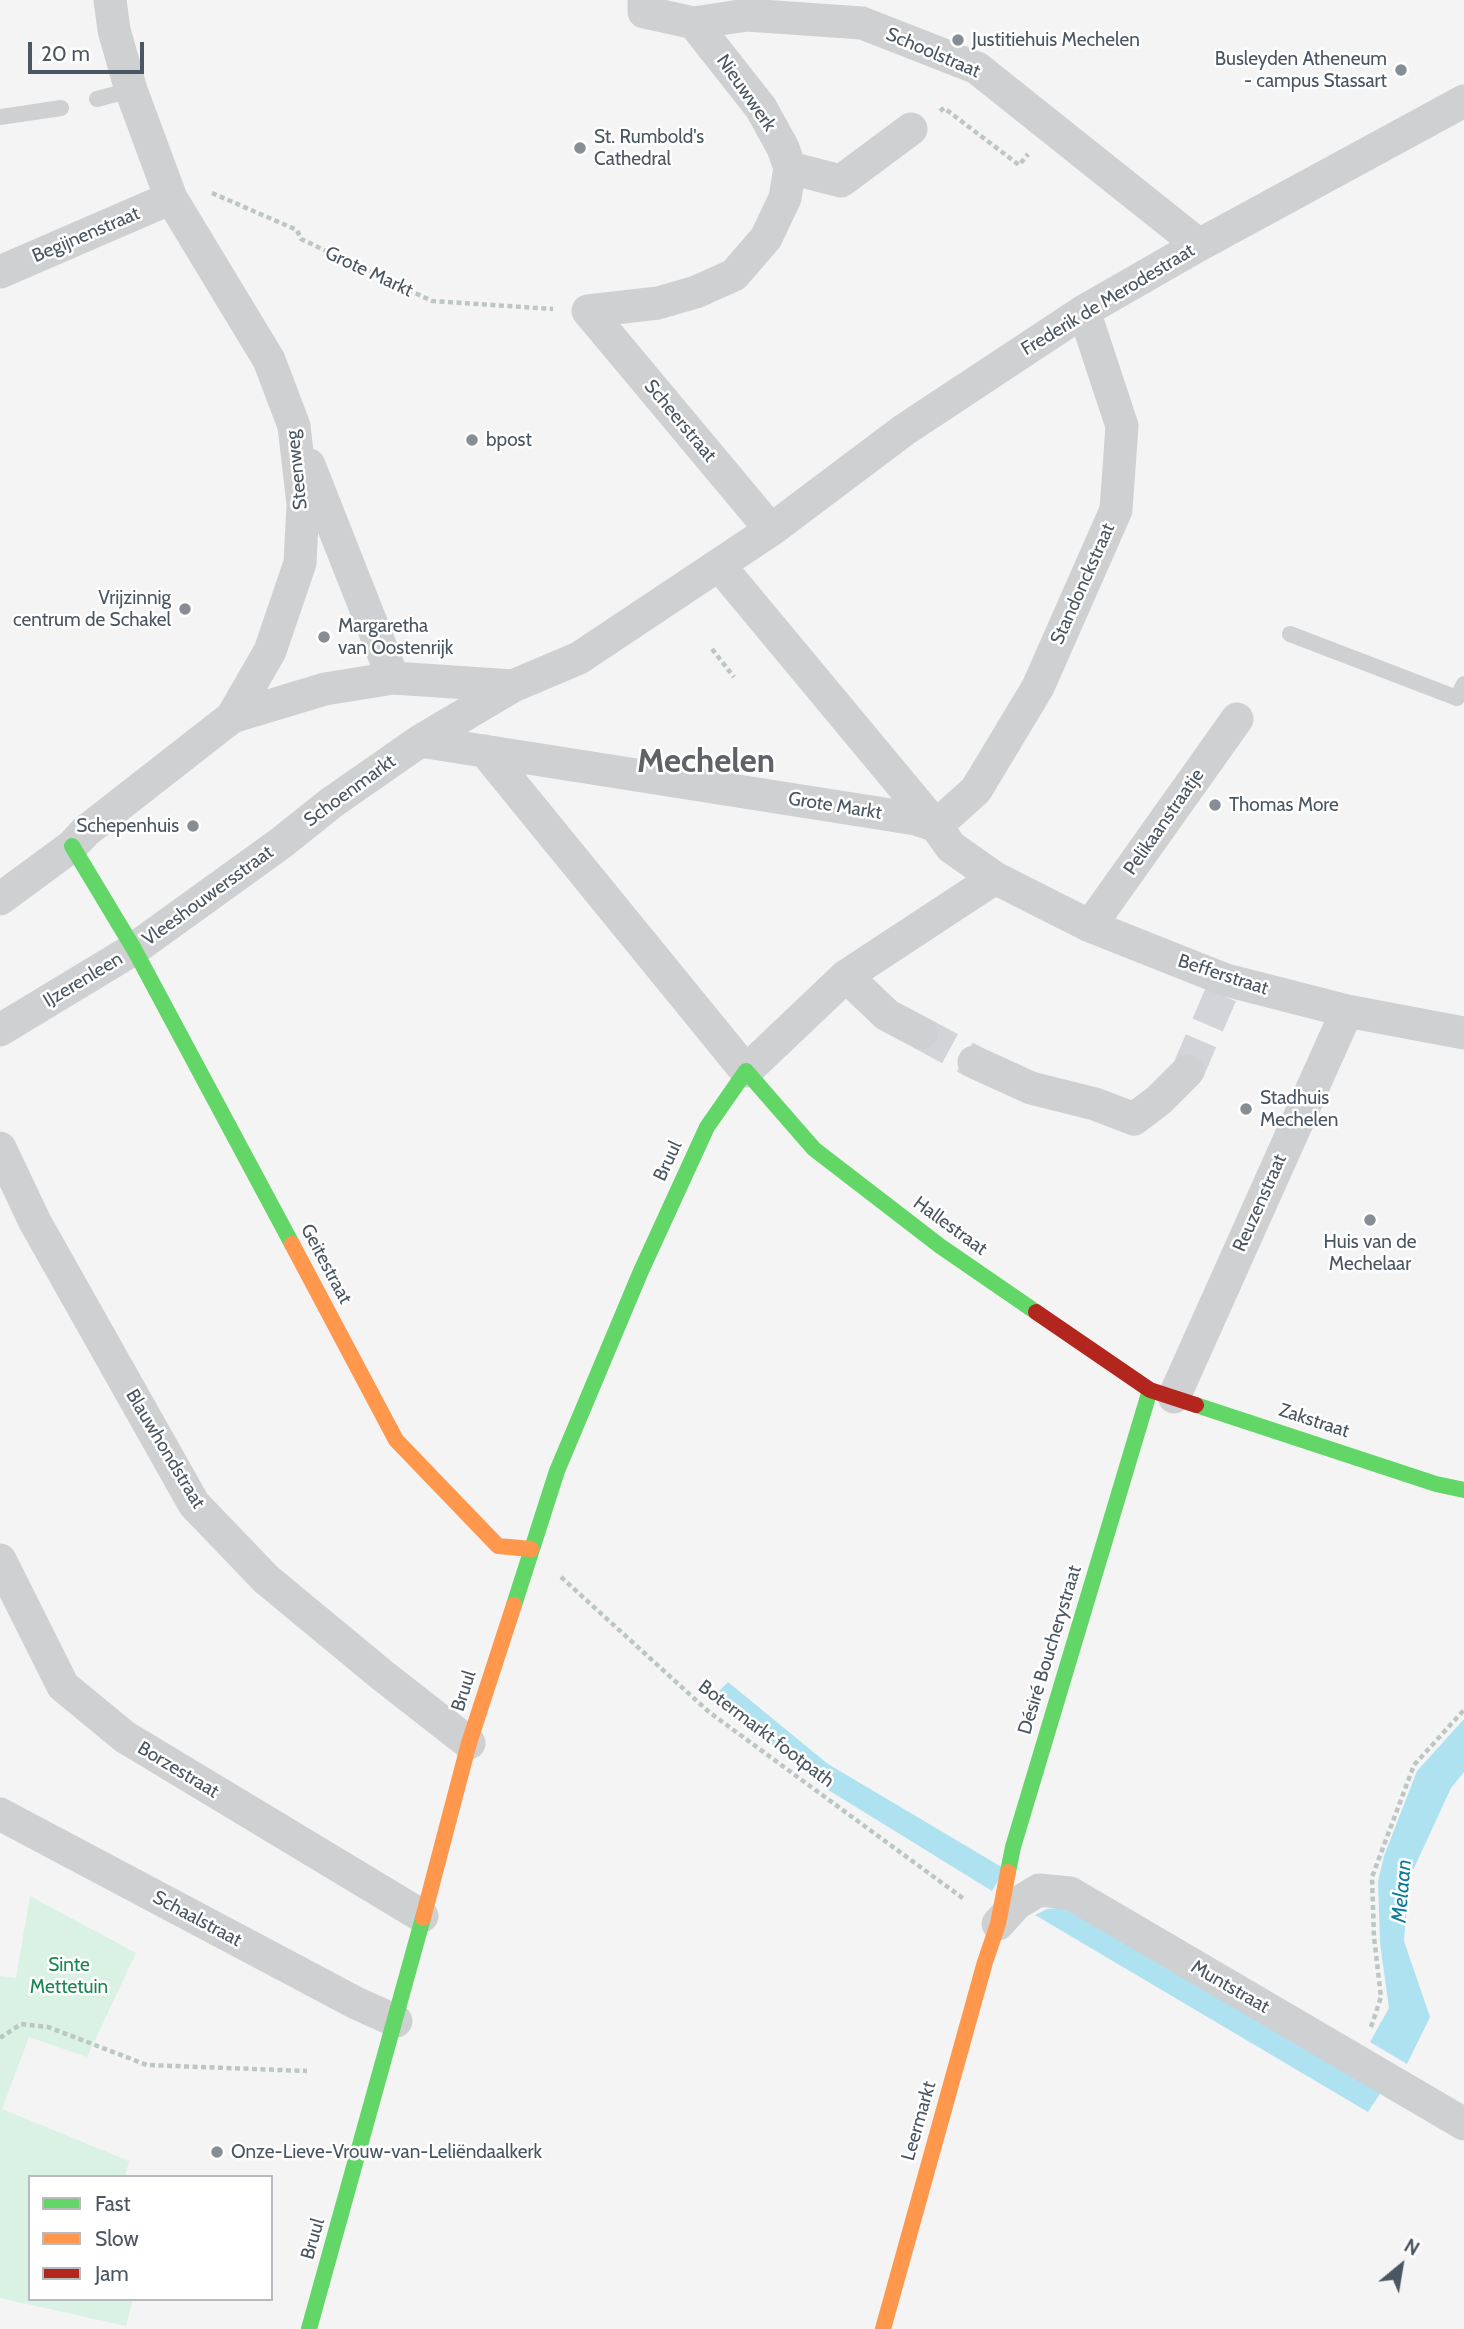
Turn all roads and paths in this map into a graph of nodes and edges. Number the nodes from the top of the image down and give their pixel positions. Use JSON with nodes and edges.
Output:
{"nodes":[{"id":1,"x":110,"y":0,"type":"edge"},
{"id":2,"x":644,"y":0,"type":"edge"},
{"id":3,"x":694,"y":23,"type":"junction"},
{"id":4,"x":131,"y":90,"type":"junction"},
{"id":5,"x":97,"y":99,"type":"dead end"},
{"id":6,"x":1464,"y":101,"type":"edge"},
{"id":7,"x":61,"y":108,"type":"dead end"},
{"id":8,"x":0,"y":117,"type":"edge"},
{"id":9,"x":1049,"y":125,"type":"junction"},
{"id":10,"x":911,"y":129,"type":"joint"},
{"id":11,"x":790,"y":168,"type":"junction"},
{"id":12,"x":171,"y":198,"type":"junction"},
{"id":13,"x":1199,"y":245,"type":"junction"},
{"id":14,"x":0,"y":272,"type":"edge"},
{"id":15,"x":589,"y":311,"type":"junction"},
{"id":16,"x":1084,"y":311,"type":"junction"},
{"id":17,"x":294,"y":426,"type":"junction"},
{"id":18,"x":771,"y":530,"type":"junction"},
{"id":19,"x":719,"y":565,"type":"junction"},
{"id":20,"x":1290,"y":634,"type":"dead end"},
{"id":21,"x":712,"y":649,"type":"dead end"},
{"id":22,"x":734,"y":677,"type":"dead end"},
{"id":23,"x":393,"y":678,"type":"junction"},
{"id":24,"x":1464,"y":684,"type":"edge"},
{"id":25,"x":513,"y":687,"type":"junction"},
{"id":26,"x":232,"y":717,"type":"junction"},
{"id":27,"x":1237,"y":719,"type":"dead end"},
{"id":28,"x":420,"y":741,"type":"junction"},
{"id":29,"x":485,"y":751,"type":"junction"},
{"id":30,"x":936,"y":826,"type":"junction"},
{"id":31,"x":79,"y":839,"type":"junction"},
{"id":32,"x":281,"y":843,"type":"joint"},
{"id":33,"x":995,"y":878,"type":"junction"},
{"id":34,"x":0,"y":899,"type":"edge"},
{"id":35,"x":1090,"y":926,"type":"junction"},
{"id":36,"x":134,"y":949,"type":"junction"},
{"id":37,"x":846,"y":976,"type":"junction"},
{"id":38,"x":1347,"y":1011,"type":"junction"},
{"id":39,"x":0,"y":1030,"type":"edge"},
{"id":40,"x":921,"y":1033,"type":"tunnel mouth"},
{"id":41,"x":1464,"y":1033,"type":"edge"},
{"id":42,"x":974,"y":1062,"type":"tunnel mouth"},
{"id":43,"x":1188,"y":1071,"type":"tunnel mouth"},
{"id":44,"x":738,"y":1082,"type":"junction"},
{"id":45,"x":0,"y":1148,"type":"edge"},
{"id":46,"x":1162,"y":1393,"type":"junction"},
{"id":47,"x":1464,"y":1490,"type":"edge"},
{"id":48,"x":531,"y":1549,"type":"junction"},
{"id":49,"x":0,"y":1560,"type":"edge"},
{"id":50,"x":1464,"y":1710,"type":"edge"},
{"id":51,"x":469,"y":1743,"type":"junction"},
{"id":52,"x":0,"y":1814,"type":"edge"},
{"id":53,"x":422,"y":1916,"type":"junction"},
{"id":54,"x":998,"y":1924,"type":"junction"},
{"id":55,"x":396,"y":2021,"type":"junction"},
{"id":56,"x":0,"y":2038,"type":"edge"},
{"id":57,"x":1352,"y":2059,"type":"junction"},
{"id":58,"x":307,"y":2071,"type":"dead end"},
{"id":59,"x":1464,"y":2124,"type":"edge"},
{"id":60,"x":309,"y":2329,"type":"edge"},
{"id":61,"x":883,"y":2329,"type":"edge"}],
"edges":[{"from":1,"to":4,"type":"street","name":"Steenweg"},
{"from":2,"to":3,"type":"street"},
{"from":3,"to":9,"type":"street","name":"Schoolstraat"},
{"from":3,"to":11,"type":"street","name":"Nieuwwerk"},
{"from":4,"to":5,"type":"lane"},
{"from":4,"to":12,"type":"street","name":"Steenweg"},
{"from":6,"to":13,"type":"street","name":"Frederik de Merodestraat"},
{"from":7,"to":8,"type":"lane"},
{"from":9,"to":10,"type":"path"},
{"from":9,"to":13,"type":"street","name":"Schoolstraat"},
{"from":10,"to":11,"type":"street"},
{"from":11,"to":15,"type":"street"},
{"from":12,"to":14,"type":"street","name":"Begijnenstraat"},
{"from":12,"to":15,"type":"path","name":"Grote Markt"},
{"from":12,"to":17,"type":"street","name":"Steenweg"},
{"from":13,"to":16,"type":"street","name":"Frederik de Merodestraat"},
{"from":15,"to":18,"type":"street","name":"Scheerstraat"},
{"from":16,"to":18,"type":"street","name":"Frederik de Merodestraat"},
{"from":16,"to":30,"type":"street","name":"Standonckstraat"},
{"from":17,"to":23,"type":"street"},
{"from":17,"to":26,"type":"street","name":"Steenweg"},
{"from":18,"to":19,"type":"street"},
{"from":19,"to":25,"type":"street"},
{"from":19,"to":30,"type":"street","name":"Grote Markt"},
{"from":20,"to":24,"type":"lane"},
{"from":21,"to":22,"type":"path"},
{"from":23,"to":25,"type":"street"},
{"from":23,"to":26,"type":"street","name":"Steenweg"},
{"from":25,"to":28,"type":"street"},
{"from":26,"to":31,"type":"street","name":"Steenweg"},
{"from":27,"to":35,"type":"street","name":"Pelikaanstraatje"},
{"from":28,"to":29,"type":"street","name":"Grote Markt"},
{"from":28,"to":32,"type":"street","name":"Schoenmarkt"},
{"from":29,"to":30,"type":"street","name":"Grote Markt"},
{"from":29,"to":44,"type":"street"},
{"from":30,"to":33,"type":"street","name":"Grote Markt"},
{"from":31,"to":34,"type":"street"},
{"from":31,"to":36,"type":"street","name":"IJzerenleen"},
{"from":32,"to":36,"type":"street","name":"Vleeshouwersstraat"},
{"from":33,"to":35,"type":"street","name":"Befferstraat"},
{"from":33,"to":37,"type":"street"},
{"from":35,"to":38,"type":"street","name":"Befferstraat"},
{"from":36,"to":39,"type":"street","name":"IJzerenleen"},
{"from":36,"to":48,"type":"street","name":"Geitestraat"},
{"from":37,"to":40,"type":"street"},
{"from":37,"to":44,"type":"street"},
{"from":38,"to":41,"type":"street","name":"Befferstraat"},
{"from":38,"to":46,"type":"street","name":"Reuzenstraat"},
{"from":42,"to":43,"type":"street"},
{"from":44,"to":46,"type":"street","name":"Hallestraat"},
{"from":44,"to":48,"type":"street","name":"Bruul"},
{"from":45,"to":51,"type":"street","name":"Blauwhondstraat"},
{"from":46,"to":47,"type":"street","name":"Zakstraat"},
{"from":46,"to":54,"type":"street","name":"Désiré Boucherystraat"},
{"from":48,"to":51,"type":"street","name":"Bruul"},
{"from":48,"to":54,"type":"path","name":"Botermarkt footpath"},
{"from":49,"to":53,"type":"street","name":"Borzestraat"},
{"from":50,"to":57,"type":"path"},
{"from":51,"to":53,"type":"street","name":"Bruul"},
{"from":52,"to":55,"type":"street","name":"Schaalstraat"},
{"from":53,"to":55,"type":"street","name":"Bruul"},
{"from":54,"to":57,"type":"street","name":"Muntstraat"},
{"from":54,"to":61,"type":"street","name":"Leermarkt"},
{"from":55,"to":60,"type":"street","name":"Bruul"},
{"from":56,"to":58,"type":"path"},
{"from":57,"to":59,"type":"street","name":"Muntstraat"}]}
